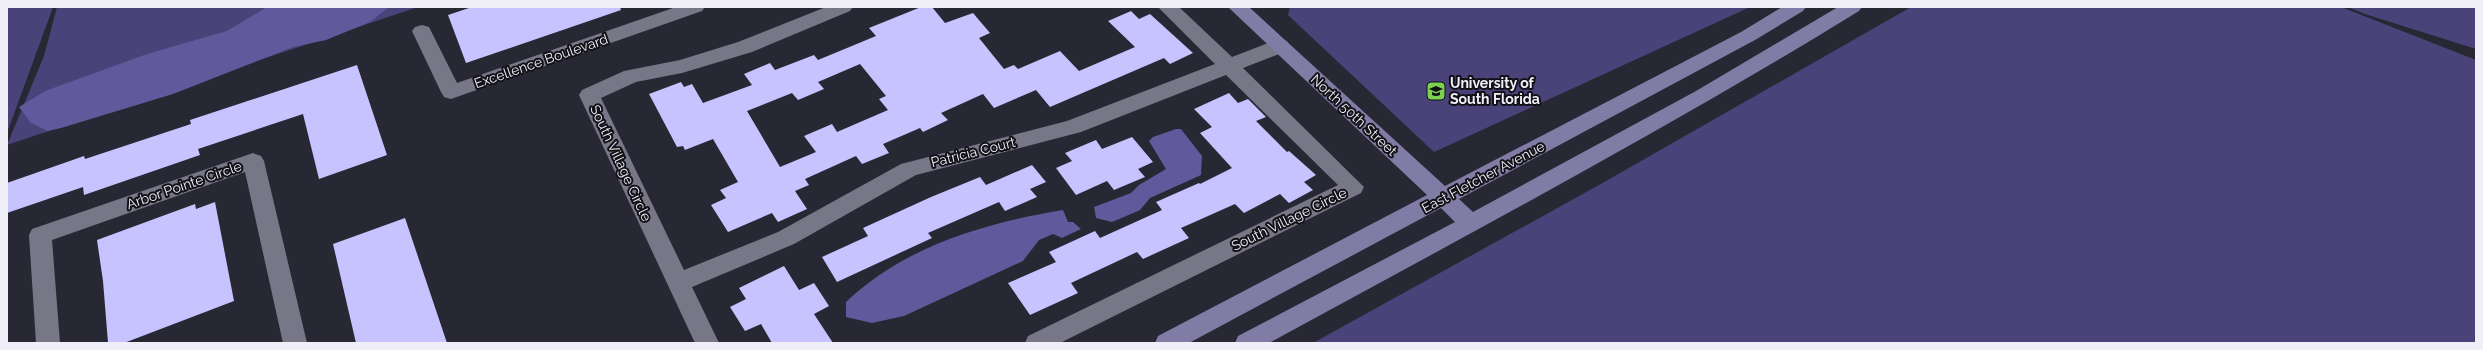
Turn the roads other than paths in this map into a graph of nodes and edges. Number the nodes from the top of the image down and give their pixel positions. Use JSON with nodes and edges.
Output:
{"nodes":[{"id":1,"x":695,"y":7,"type":"edge"},
{"id":2,"x":844,"y":7,"type":"edge"},
{"id":3,"x":1168,"y":7,"type":"edge"},
{"id":4,"x":1238,"y":7,"type":"edge"},
{"id":5,"x":1796,"y":7,"type":"edge"},
{"id":6,"x":1852,"y":7,"type":"edge"},
{"id":7,"x":422,"y":31,"type":"dead end"},
{"id":8,"x":1280,"y":46,"type":"junction"},
{"id":9,"x":1228,"y":68,"type":"junction"},
{"id":10,"x":1443,"y":198,"type":"junction"},
{"id":11,"x":1470,"y":223,"type":"junction"},
{"id":12,"x":677,"y":283,"type":"junction"},
{"id":13,"x":48,"y":343,"type":"edge"},
{"id":14,"x":295,"y":343,"type":"edge"},
{"id":15,"x":707,"y":343,"type":"edge"},
{"id":16,"x":1037,"y":343,"type":"edge"},
{"id":17,"x":1167,"y":343,"type":"edge"},
{"id":18,"x":1247,"y":343,"type":"edge"}],
"edges":[{"from":1,"to":7,"type":"street","name":"Excellence Boulevard"},
{"from":2,"to":12,"type":"street","name":"South Village Circle"},
{"from":3,"to":9,"type":"street","name":"South Village Circle"},
{"from":4,"to":8,"type":"main road","name":"North 50th Street"},
{"from":5,"to":10,"type":"main road","name":"East Fletcher Avenue"},
{"from":6,"to":11,"type":"main road"},
{"from":8,"to":9,"type":"street","name":"Patricia Court"},
{"from":8,"to":10,"type":"main road","name":"North 50th Street"},
{"from":9,"to":12,"type":"street","name":"Patricia Court"},
{"from":9,"to":16,"type":"street","name":"South Village Circle"},
{"from":10,"to":11,"type":"main road","name":"North 50th Street"},
{"from":10,"to":17,"type":"main road","name":"East Fletcher Avenue"},
{"from":11,"to":18,"type":"main road"},
{"from":12,"to":15,"type":"street","name":"South Village Circle"},
{"from":13,"to":14,"type":"street","name":"Arbor Pointe Circle"}]}
